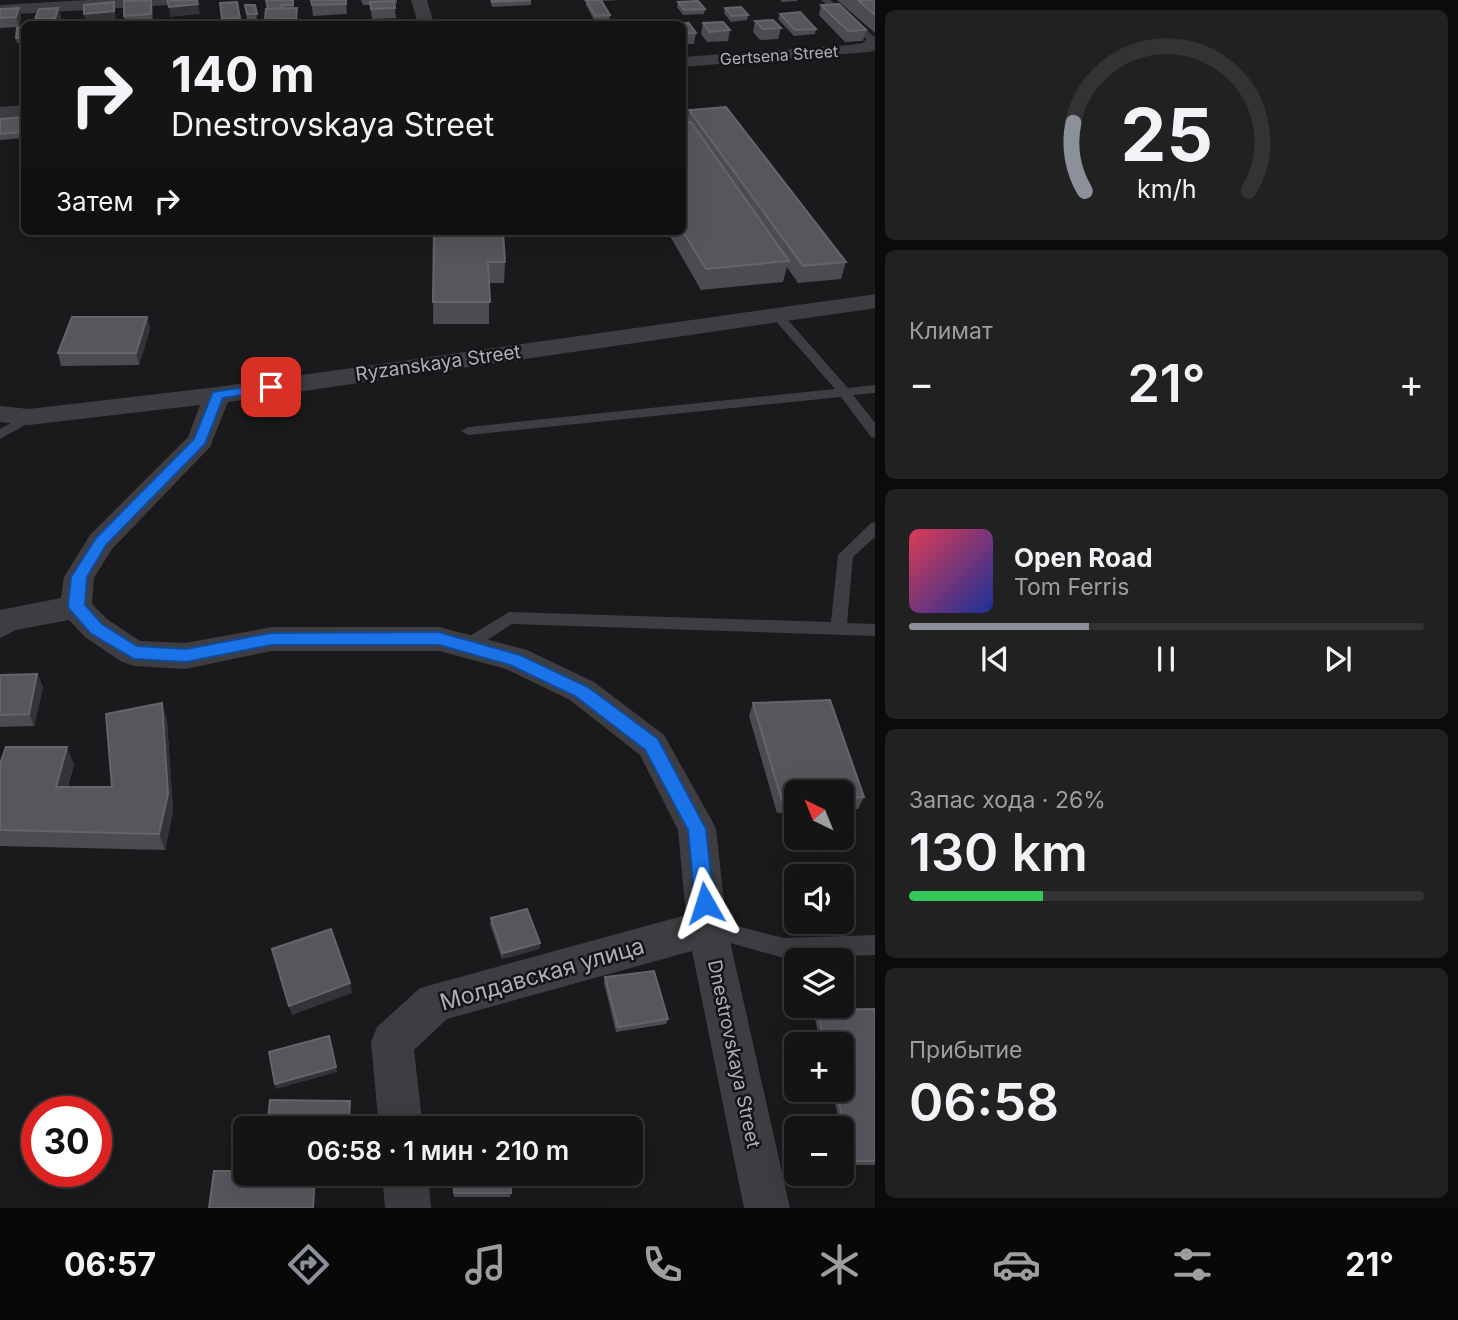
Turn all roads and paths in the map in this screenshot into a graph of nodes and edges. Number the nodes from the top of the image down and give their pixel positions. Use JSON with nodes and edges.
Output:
{"nodes":[{"id":1,"x":172,"y":0,"type":"edge"},
{"id":2,"x":419,"y":0,"type":"edge"},
{"id":3,"x":825,"y":0,"type":"edge"},
{"id":4,"x":0,"y":10,"type":"edge"},
{"id":5,"x":425,"y":21,"type":"edge"},
{"id":6,"x":874,"y":41,"type":"edge"},
{"id":7,"x":686,"y":62,"type":"edge"},
{"id":8,"x":21,"y":111,"type":"edge"},
{"id":9,"x":0,"y":113,"type":"edge"},
{"id":10,"x":875,"y":300,"type":"edge"},
{"id":11,"x":777,"y":315,"type":"junction"},
{"id":12,"x":875,"y":388,"type":"edge"},
{"id":13,"x":844,"y":392,"type":"junction"},
{"id":14,"x":217,"y":395,"type":"junction"},
{"id":15,"x":0,"y":414,"type":"edge"},
{"id":16,"x":29,"y":417,"type":"junction"},
{"id":17,"x":468,"y":432,"type":"dead end"},
{"id":18,"x":875,"y":434,"type":"edge"},
{"id":19,"x":0,"y":435,"type":"edge"},
{"id":20,"x":875,"y":527,"type":"edge"},
{"id":21,"x":76,"y":607,"type":"junction"},
{"id":22,"x":0,"y":626,"type":"edge"},
{"id":23,"x":839,"y":627,"type":"junction"},
{"id":24,"x":875,"y":630,"type":"edge"},
{"id":25,"x":466,"y":646,"type":"junction"},
{"id":26,"x":707,"y":928,"type":"junction"},
{"id":27,"x":875,"y":945,"type":"edge"},
{"id":28,"x":400,"y":1116,"type":"edge"},
{"id":29,"x":406,"y":1186,"type":"edge"},
{"id":30,"x":408,"y":1208,"type":"edge"},
{"id":31,"x":767,"y":1208,"type":"edge"}],
"edges":[{"from":1,"to":4,"type":"street"},
{"from":2,"to":5,"type":"street"},
{"from":3,"to":6,"type":"lane"},
{"from":6,"to":7,"type":"street","name":"Gertsena Street"},
{"from":8,"to":9,"type":"street"},
{"from":10,"to":11,"type":"street","name":"Ryzanskaya Street"},
{"from":11,"to":13,"type":"lane"},
{"from":11,"to":14,"type":"street","name":"Ryzanskaya Street"},
{"from":12,"to":13,"type":"lane"},
{"from":13,"to":17,"type":"lane"},
{"from":13,"to":18,"type":"lane"},
{"from":14,"to":16,"type":"street","name":"Ryzanskaya Street"},
{"from":14,"to":21,"type":"street"},
{"from":15,"to":16,"type":"street","name":"Ryzanskaya Street"},
{"from":16,"to":19,"type":"lane"},
{"from":20,"to":23,"type":"lane"},
{"from":21,"to":22,"type":"street"},
{"from":21,"to":25,"type":"street","name":"Dnestrovskaya Street"},
{"from":23,"to":24,"type":"lane"},
{"from":23,"to":25,"type":"lane"},
{"from":25,"to":26,"type":"street","name":"Dnestrovskaya Street"},
{"from":26,"to":27,"type":"lane"},
{"from":26,"to":28,"type":"street","name":"Молдавская улица"},
{"from":26,"to":31,"type":"street","name":"Dnestrovskaya Street"},
{"from":29,"to":30,"type":"street"}]}
